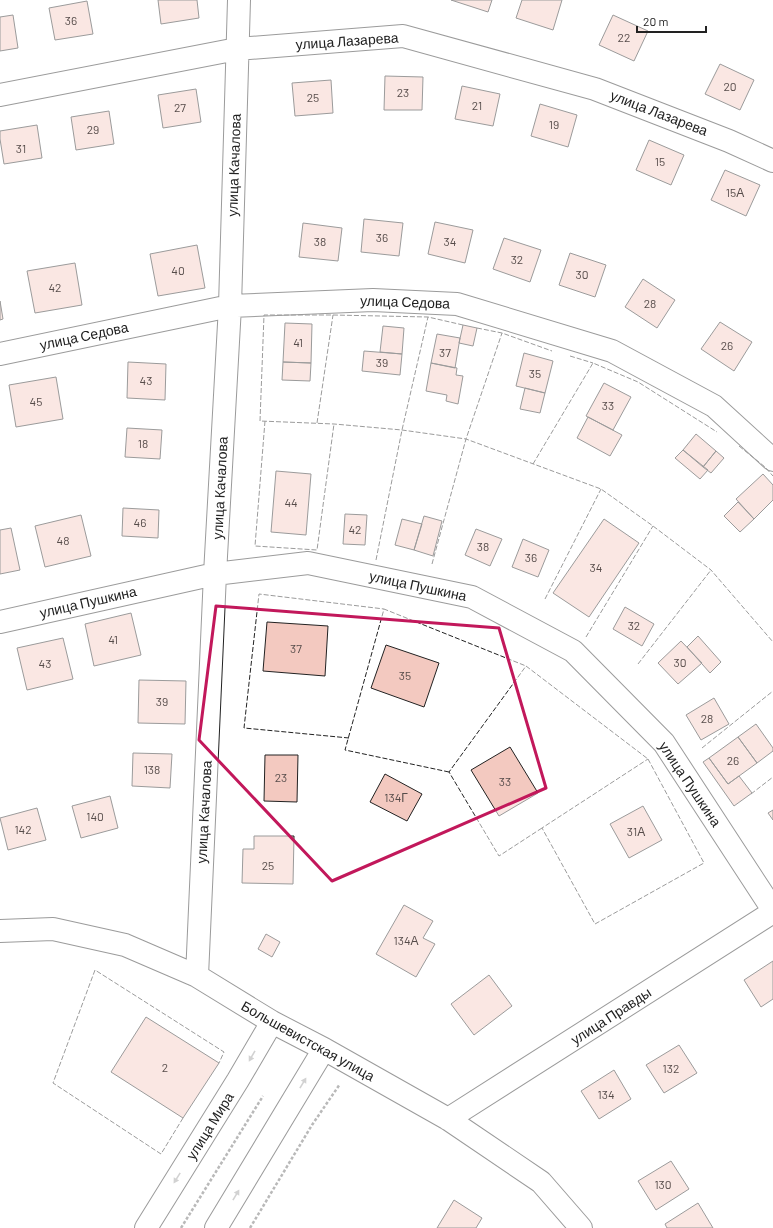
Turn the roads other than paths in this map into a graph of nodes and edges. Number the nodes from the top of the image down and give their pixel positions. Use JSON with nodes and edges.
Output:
{"nodes":[{"id":1,"x":240,"y":0,"type":"edge"},
{"id":2,"x":237,"y":49,"type":"junction"},
{"id":3,"x":0,"y":95,"type":"edge"},
{"id":4,"x":773,"y":161,"type":"edge"},
{"id":5,"x":230,"y":306,"type":"junction"},
{"id":6,"x":0,"y":354,"type":"edge"},
{"id":7,"x":773,"y":460,"type":"edge"},
{"id":8,"x":215,"y":574,"type":"junction"},
{"id":9,"x":0,"y":622,"type":"edge"},
{"id":10,"x":773,"y":911,"type":"edge"},
{"id":11,"x":0,"y":931,"type":"edge"},
{"id":12,"x":197,"y":976,"type":"junction"},
{"id":13,"x":272,"y":1022,"type":"junction"},
{"id":14,"x":324,"y":1049,"type":"junction"},
{"id":15,"x":448,"y":1120,"type":"junction"},
{"id":16,"x":146,"y":1228,"type":"edge"},
{"id":17,"x":216,"y":1228,"type":"edge"},
{"id":18,"x":581,"y":1228,"type":"edge"}],
"edges":[{"from":1,"to":2,"type":"street","name":"улица Качалова"},
{"from":2,"to":3,"type":"street","name":"улица Лазарева"},
{"from":2,"to":4,"type":"street","name":"улица Лазарева"},
{"from":2,"to":5,"type":"street","name":"улица Качалова"},
{"from":5,"to":6,"type":"street","name":"улица Седова"},
{"from":5,"to":7,"type":"street","name":"улица Седова"},
{"from":5,"to":8,"type":"street","name":"улица Качалова"},
{"from":8,"to":9,"type":"street","name":"улица Пушкина"},
{"from":8,"to":10,"type":"street","name":"улица Пушкина"},
{"from":8,"to":12,"type":"street","name":"улица Качалова"},
{"from":10,"to":15,"type":"street","name":"улица Правды"},
{"from":11,"to":12,"type":"street","name":"Большевистская улица"},
{"from":12,"to":13,"type":"street","name":"Большевистская улица"},
{"from":13,"to":14,"type":"street","name":"Большевистская улица"},
{"from":13,"to":16,"type":"street","name":"улица Мира","one_way":true},
{"from":14,"to":15,"type":"street","name":"Большевистская улица"},
{"from":17,"to":14,"type":"street","one_way":true},
{"from":15,"to":18,"type":"street","name":"Большевистская улица"}]}
